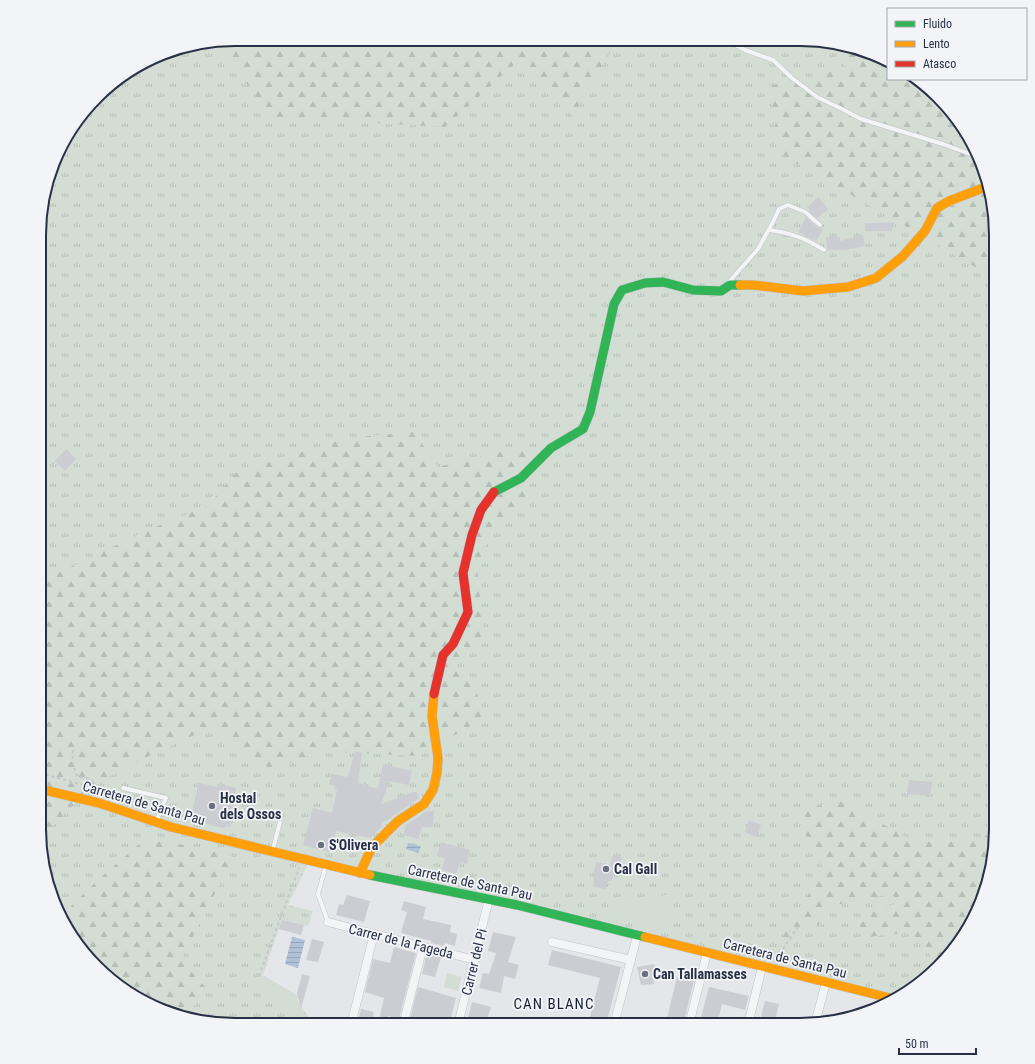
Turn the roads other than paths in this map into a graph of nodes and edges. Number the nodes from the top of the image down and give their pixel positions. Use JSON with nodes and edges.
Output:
{"nodes":[{"id":1,"x":737,"y":46,"type":"edge"},
{"id":2,"x":972,"y":155,"type":"edge"},
{"id":3,"x":983,"y":188,"type":"edge"},
{"id":4,"x":820,"y":225,"type":"dead end"},
{"id":5,"x":768,"y":230,"type":"junction"},
{"id":6,"x":824,"y":250,"type":"dead end"},
{"id":7,"x":721,"y":291,"type":"junction"},
{"id":8,"x":123,"y":788,"type":"dead end"},
{"id":9,"x":46,"y":790,"type":"edge"},
{"id":10,"x":156,"y":822,"type":"junction"},
{"id":11,"x":280,"y":822,"type":"dead end"},
{"id":12,"x":272,"y":852,"type":"junction"},
{"id":13,"x":326,"y":865,"type":"junction"},
{"id":14,"x":360,"y":873,"type":"junction"},
{"id":15,"x":489,"y":899,"type":"junction"},
{"id":16,"x":328,"y":922,"type":"joint"},
{"id":17,"x":374,"y":934,"type":"junction"},
{"id":18,"x":637,"y":936,"type":"junction"},
{"id":19,"x":552,"y":942,"type":"dead end"},
{"id":20,"x":423,"y":947,"type":"junction"},
{"id":21,"x":707,"y":953,"type":"junction"},
{"id":22,"x":475,"y":960,"type":"junction"},
{"id":23,"x":631,"y":960,"type":"junction"},
{"id":24,"x":762,"y":967,"type":"junction"},
{"id":25,"x":826,"y":982,"type":"junction"},
{"id":26,"x":887,"y":997,"type":"edge"},
{"id":27,"x":817,"y":1017,"type":"edge"},
{"id":28,"x":353,"y":1018,"type":"edge"},
{"id":29,"x":405,"y":1018,"type":"edge"},
{"id":30,"x":460,"y":1018,"type":"edge"},
{"id":31,"x":616,"y":1018,"type":"edge"},
{"id":32,"x":691,"y":1018,"type":"edge"},
{"id":33,"x":750,"y":1018,"type":"edge"}],
"edges":[{"from":1,"to":2,"type":"lane"},
{"from":3,"to":7,"type":"street"},
{"from":4,"to":5,"type":"lane"},
{"from":5,"to":6,"type":"lane"},
{"from":5,"to":7,"type":"lane"},
{"from":7,"to":14,"type":"street"},
{"from":8,"to":10,"type":"lane"},
{"from":9,"to":10,"type":"street","name":"Carretera de Santa Pau"},
{"from":10,"to":12,"type":"street","name":"Carretera de Santa Pau"},
{"from":11,"to":12,"type":"lane"},
{"from":12,"to":13,"type":"street","name":"Carretera de Santa Pau"},
{"from":13,"to":14,"type":"street","name":"Carretera de Santa Pau"},
{"from":13,"to":16,"type":"lane"},
{"from":14,"to":15,"type":"street","name":"Carretera de Santa Pau"},
{"from":15,"to":18,"type":"street","name":"Carretera de Santa Pau"},
{"from":15,"to":22,"type":"street","name":"Carrer del Pi"},
{"from":16,"to":17,"type":"street","name":"Carrer de la Fageda"},
{"from":17,"to":20,"type":"street","name":"Carrer de la Fageda"},
{"from":17,"to":28,"type":"street"},
{"from":18,"to":21,"type":"street","name":"Carretera de Santa Pau"},
{"from":18,"to":23,"type":"street"},
{"from":19,"to":23,"type":"street"},
{"from":20,"to":22,"type":"street","name":"Carrer de la Fageda"},
{"from":20,"to":29,"type":"street"},
{"from":21,"to":24,"type":"street","name":"Carretera de Santa Pau"},
{"from":21,"to":32,"type":"street"},
{"from":22,"to":30,"type":"street","name":"Carrer del Pi"},
{"from":23,"to":31,"type":"street"},
{"from":24,"to":25,"type":"street","name":"Carretera de Santa Pau"},
{"from":24,"to":33,"type":"street"},
{"from":25,"to":26,"type":"street","name":"Carretera de Santa Pau"},
{"from":25,"to":27,"type":"street"}]}
